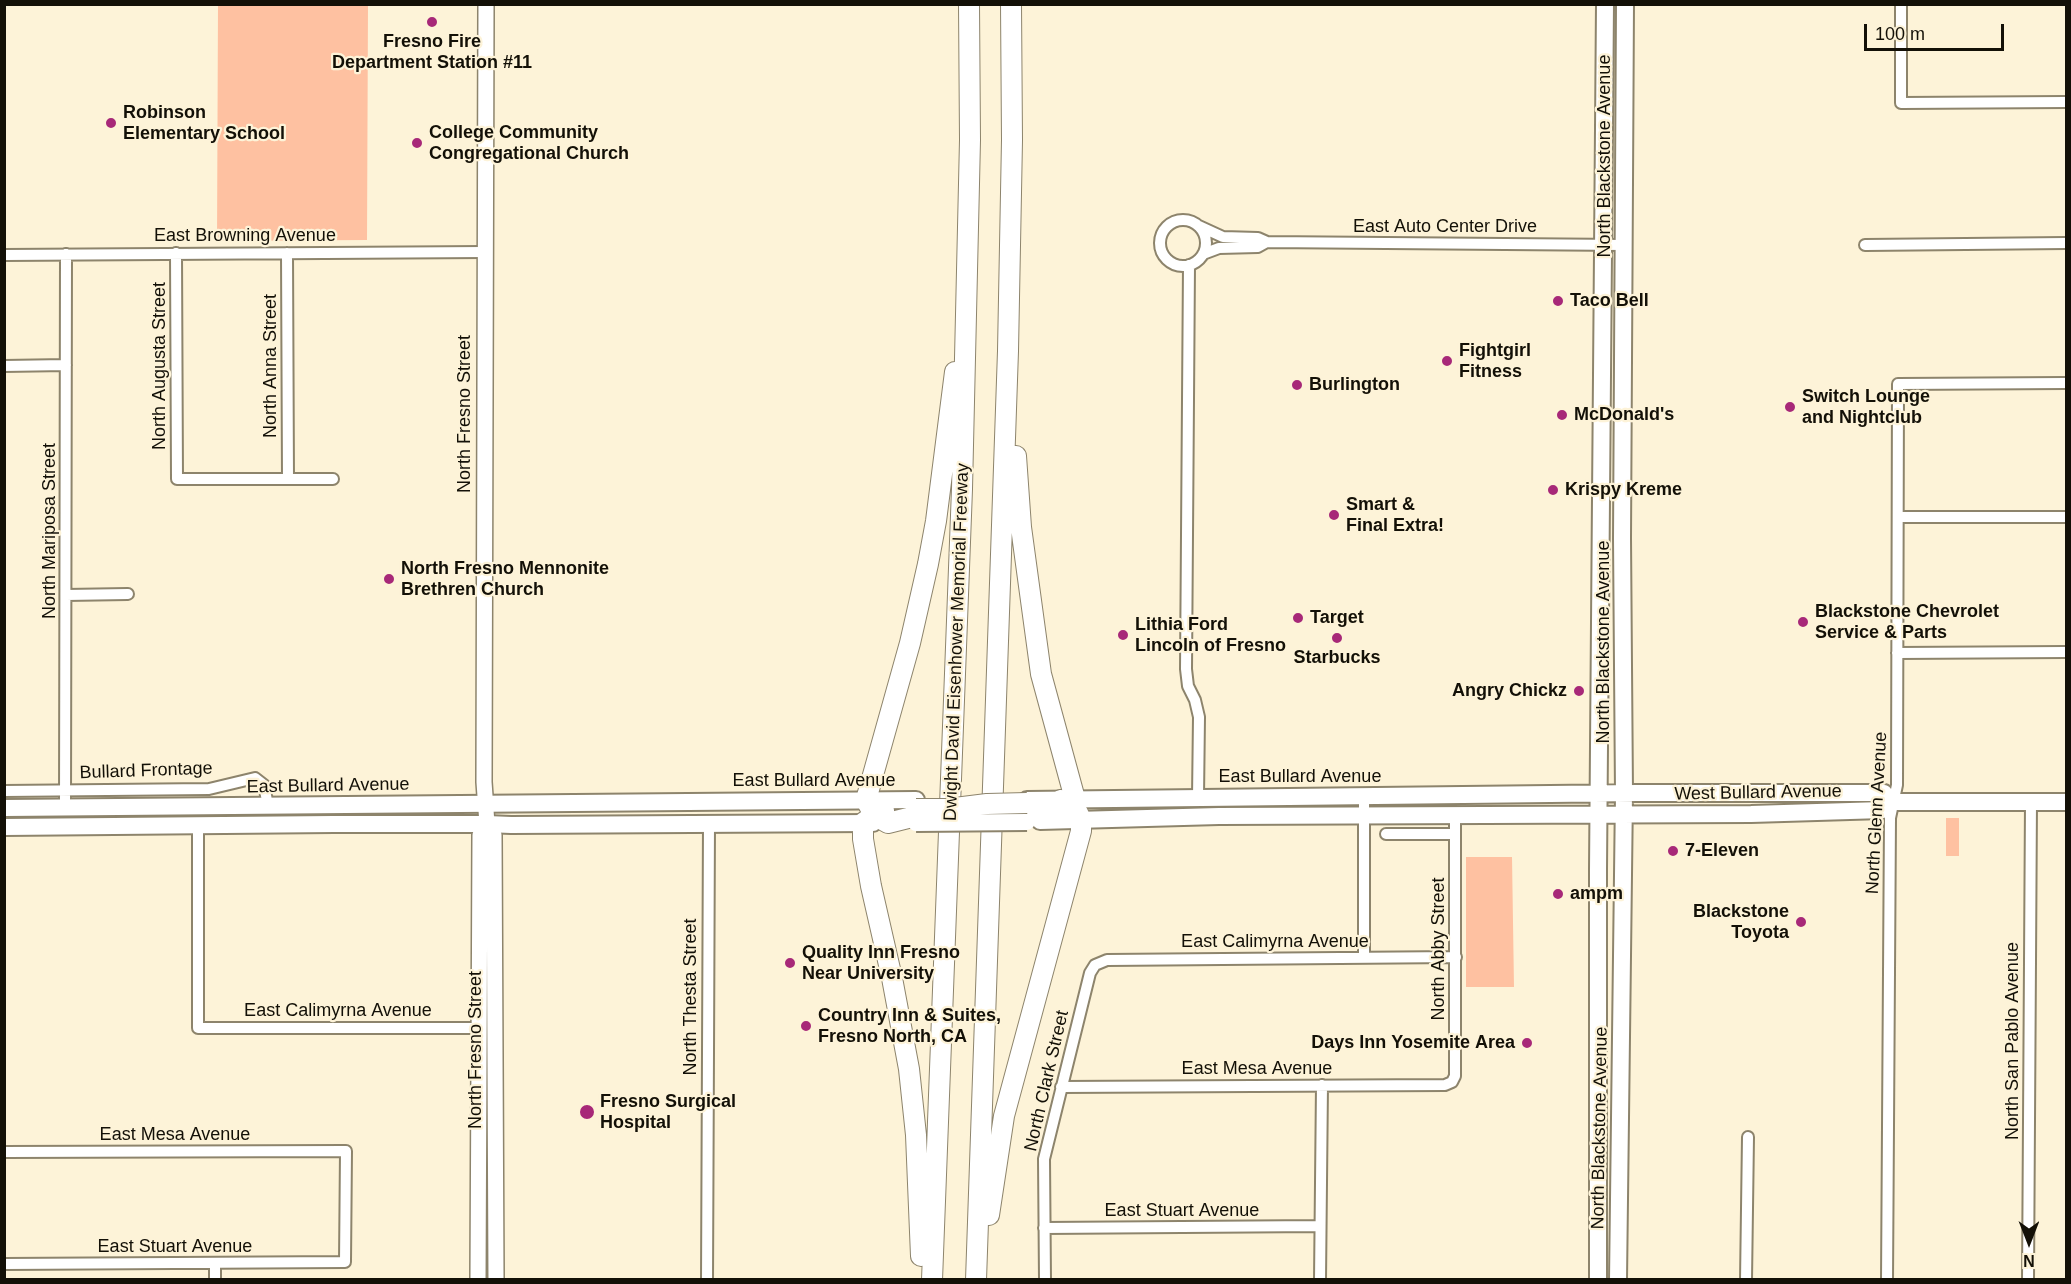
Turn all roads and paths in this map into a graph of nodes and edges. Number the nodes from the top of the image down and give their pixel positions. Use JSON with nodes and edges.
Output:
{"nodes":[{"id":1,"x":486,"y":4,"type":"edge"},
{"id":2,"x":969,"y":4,"type":"edge"},
{"id":3,"x":1011,"y":4,"type":"edge"},
{"id":4,"x":1605,"y":4,"type":"edge"},
{"id":5,"x":1625,"y":4,"type":"edge"},
{"id":6,"x":1901,"y":4,"type":"edge"},
{"id":7,"x":2067,"y":102,"type":"edge"},
{"id":8,"x":1199,"y":226,"type":"junction"},
{"id":9,"x":1267,"y":242,"type":"junction"},
{"id":10,"x":2067,"y":243,"type":"edge"},
{"id":11,"x":1603,"y":244,"type":"junction"},
{"id":12,"x":1624,"y":244,"type":"junction"},
{"id":13,"x":1865,"y":245,"type":"dead end"},
{"id":14,"x":485,"y":252,"type":"junction"},
{"id":15,"x":176,"y":253,"type":"junction"},
{"id":16,"x":287,"y":253,"type":"junction"},
{"id":17,"x":66,"y":254,"type":"junction"},
{"id":18,"x":1203,"y":254,"type":"junction"},
{"id":19,"x":4,"y":255,"type":"edge"},
{"id":20,"x":1189,"y":265,"type":"junction"},
{"id":21,"x":968,"y":308,"type":"junction"},
{"id":22,"x":1008,"y":351,"type":"junction"},
{"id":23,"x":66,"y":365,"type":"junction"},
{"id":24,"x":4,"y":366,"type":"edge"},
{"id":25,"x":2067,"y":382,"type":"edge"},
{"id":26,"x":1602,"y":463,"type":"junction"},
{"id":27,"x":288,"y":479,"type":"junction"},
{"id":28,"x":333,"y":479,"type":"dead end"},
{"id":29,"x":1899,"y":517,"type":"junction"},
{"id":30,"x":2067,"y":517,"type":"edge"},
{"id":31,"x":1623,"y":545,"type":"junction"},
{"id":32,"x":1602,"y":557,"type":"junction"},
{"id":33,"x":128,"y":594,"type":"dead end"},
{"id":34,"x":66,"y":595,"type":"junction"},
{"id":35,"x":2067,"y":652,"type":"edge"},
{"id":36,"x":1897,"y":653,"type":"junction"},
{"id":37,"x":1624,"y":691,"type":"junction"},
{"id":38,"x":65,"y":790,"type":"junction"},
{"id":39,"x":4,"y":791,"type":"edge"},
{"id":40,"x":1843,"y":793,"type":"junction"},
{"id":41,"x":1599,"y":794,"type":"junction"},
{"id":42,"x":1624,"y":794,"type":"junction"},
{"id":43,"x":1198,"y":797,"type":"junction"},
{"id":44,"x":1364,"y":797,"type":"junction"},
{"id":45,"x":1892,"y":802,"type":"junction"},
{"id":46,"x":2031,"y":802,"type":"junction"},
{"id":47,"x":2067,"y":802,"type":"edge"},
{"id":48,"x":486,"y":804,"type":"junction"},
{"id":49,"x":1067,"y":805,"type":"junction"},
{"id":50,"x":268,"y":806,"type":"junction"},
{"id":51,"x":4,"y":808,"type":"edge"},
{"id":52,"x":64,"y":808,"type":"junction"},
{"id":53,"x":916,"y":812,"type":"junction"},
{"id":54,"x":1751,"y":813,"type":"junction"},
{"id":55,"x":1455,"y":815,"type":"junction"},
{"id":56,"x":1599,"y":815,"type":"junction"},
{"id":57,"x":1623,"y":815,"type":"junction"},
{"id":58,"x":873,"y":816,"type":"junction"},
{"id":59,"x":1364,"y":816,"type":"junction"},
{"id":60,"x":487,"y":824,"type":"junction"},
{"id":61,"x":709,"y":824,"type":"junction"},
{"id":62,"x":198,"y":825,"type":"junction"},
{"id":63,"x":4,"y":827,"type":"edge"},
{"id":64,"x":1386,"y":834,"type":"dead end"},
{"id":65,"x":1455,"y":834,"type":"junction"},
{"id":66,"x":1456,"y":957,"type":"junction"},
{"id":67,"x":1364,"y":958,"type":"junction"},
{"id":68,"x":1095,"y":965,"type":"joint"},
{"id":69,"x":478,"y":1028,"type":"junction"},
{"id":70,"x":1452,"y":1082,"type":"joint"},
{"id":71,"x":1322,"y":1085,"type":"junction"},
{"id":72,"x":1061,"y":1087,"type":"junction"},
{"id":73,"x":496,"y":1128,"type":"junction"},
{"id":74,"x":1748,"y":1137,"type":"dead end"},
{"id":75,"x":4,"y":1152,"type":"edge"},
{"id":76,"x":1320,"y":1226,"type":"junction"},
{"id":77,"x":1044,"y":1228,"type":"junction"},
{"id":78,"x":345,"y":1262,"type":"joint"},
{"id":79,"x":215,"y":1263,"type":"junction"},
{"id":80,"x":4,"y":1264,"type":"edge"},
{"id":81,"x":1598,"y":1277,"type":"edge"},
{"id":82,"x":215,"y":1280,"type":"edge"},
{"id":83,"x":478,"y":1280,"type":"edge"},
{"id":84,"x":495,"y":1280,"type":"edge"},
{"id":85,"x":707,"y":1280,"type":"edge"},
{"id":86,"x":922,"y":1280,"type":"edge"},
{"id":87,"x":932,"y":1280,"type":"edge"},
{"id":88,"x":977,"y":1280,"type":"edge"},
{"id":89,"x":1045,"y":1280,"type":"edge"},
{"id":90,"x":1320,"y":1280,"type":"edge"},
{"id":91,"x":1618,"y":1280,"type":"edge"},
{"id":92,"x":1746,"y":1280,"type":"edge"},
{"id":93,"x":1887,"y":1280,"type":"edge"},
{"id":94,"x":2028,"y":1280,"type":"edge"}],
"edges":[{"from":1,"to":14,"type":"main road","name":"North Fresno Street"},
{"from":2,"to":21,"type":"highway","name":"Dwight David Eisenhower Memorial Freeway"},
{"from":3,"to":22,"type":"highway"},
{"from":4,"to":11,"type":"main road","name":"North Blackstone Avenue"},
{"from":5,"to":12,"type":"main road","name":"North Blackstone Avenue"},
{"from":6,"to":7,"type":"street"},
{"from":8,"to":9,"type":"street","name":"East Auto Center Drive"},
{"from":8,"to":18,"type":"street"},
{"from":8,"to":20,"type":"street"},
{"from":9,"to":11,"type":"street","name":"East Auto Center Drive"},
{"from":9,"to":18,"type":"street","name":"East Auto Center Drive"},
{"from":10,"to":13,"type":"street"},
{"from":11,"to":12,"type":"street","name":"East Auto Center Drive"},
{"from":11,"to":26,"type":"main road","name":"North Blackstone Avenue"},
{"from":12,"to":31,"type":"main road","name":"North Blackstone Avenue"},
{"from":14,"to":16,"type":"street","name":"East Browning Avenue"},
{"from":14,"to":48,"type":"main road","name":"North Fresno Street"},
{"from":15,"to":16,"type":"street","name":"East Browning Avenue"},
{"from":15,"to":17,"type":"street","name":"East Browning Avenue"},
{"from":15,"to":27,"type":"street","name":"North Augusta Street"},
{"from":16,"to":27,"type":"street","name":"North Anna Street"},
{"from":17,"to":19,"type":"street","name":"East Browning Avenue"},
{"from":17,"to":23,"type":"street","name":"North Mariposa Street"},
{"from":18,"to":20,"type":"street"},
{"from":20,"to":43,"type":"street"},
{"from":21,"to":58,"type":"highway"},
{"from":21,"to":87,"type":"highway","name":"Dwight David Eisenhower Memorial Freeway"},
{"from":22,"to":49,"type":"highway"},
{"from":22,"to":88,"type":"highway"},
{"from":23,"to":24,"type":"street"},
{"from":23,"to":34,"type":"street","name":"North Mariposa Street"},
{"from":25,"to":29,"type":"street","name":"North Glenn Avenue"},
{"from":26,"to":31,"type":"main road"},
{"from":26,"to":32,"type":"main road","name":"North Blackstone Avenue"},
{"from":27,"to":28,"type":"street"},
{"from":29,"to":30,"type":"street"},
{"from":29,"to":36,"type":"street","name":"North Glenn Avenue"},
{"from":31,"to":37,"type":"main road","name":"North Blackstone Avenue"},
{"from":32,"to":37,"type":"main road"},
{"from":32,"to":41,"type":"main road","name":"North Blackstone Avenue"},
{"from":33,"to":34,"type":"street"},
{"from":34,"to":38,"type":"street","name":"North Mariposa Street"},
{"from":35,"to":36,"type":"street"},
{"from":36,"to":45,"type":"street","name":"North Glenn Avenue"},
{"from":37,"to":42,"type":"main road","name":"North Blackstone Avenue"},
{"from":38,"to":39,"type":"street","name":"Bullard Frontage"},
{"from":38,"to":50,"type":"street","name":"Bullard Frontage"},
{"from":38,"to":52,"type":"street","name":"North Mariposa Street"},
{"from":40,"to":42,"type":"main road","name":"West Bullard Avenue"},
{"from":40,"to":45,"type":"main road","name":"West Bullard Avenue"},
{"from":40,"to":54,"type":"main road"},
{"from":41,"to":42,"type":"main road","name":"East Bullard Avenue"},
{"from":41,"to":44,"type":"main road","name":"East Bullard Avenue"},
{"from":41,"to":56,"type":"main road","name":"North Blackstone Avenue"},
{"from":42,"to":57,"type":"main road","name":"North Blackstone Avenue"},
{"from":43,"to":44,"type":"main road","name":"East Bullard Avenue"},
{"from":43,"to":49,"type":"main road","name":"East Bullard Avenue"},
{"from":44,"to":59,"type":"street"},
{"from":45,"to":46,"type":"main road","name":"West Bullard Avenue"},
{"from":45,"to":54,"type":"main road","name":"West Bullard Avenue"},
{"from":45,"to":93,"type":"street","name":"North Glenn Avenue"},
{"from":46,"to":47,"type":"main road","name":"West Bullard Avenue"},
{"from":46,"to":94,"type":"street","name":"North San Pablo Avenue"},
{"from":48,"to":50,"type":"main road","name":"East Bullard Avenue"},
{"from":48,"to":58,"type":"main road","name":"East Bullard Avenue"},
{"from":48,"to":60,"type":"main road","name":"North Fresno Street"},
{"from":49,"to":53,"type":"highway"},
{"from":49,"to":59,"type":"main road"},
{"from":49,"to":88,"type":"highway"},
{"from":50,"to":52,"type":"main road","name":"East Bullard Avenue"},
{"from":50,"to":62,"type":"main road"},
{"from":51,"to":52,"type":"main road","name":"East Bullard Avenue"},
{"from":53,"to":58,"type":"highway"},
{"from":53,"to":58,"type":"main road","name":"East Bullard Avenue"},
{"from":54,"to":57,"type":"main road","name":"West Bullard Avenue"},
{"from":55,"to":56,"type":"main road"},
{"from":55,"to":59,"type":"main road"},
{"from":55,"to":65,"type":"street","name":"North Abby Street"},
{"from":56,"to":57,"type":"main road"},
{"from":56,"to":81,"type":"main road","name":"North Blackstone Avenue"},
{"from":57,"to":91,"type":"main road","name":"North Blackstone Avenue"},
{"from":58,"to":61,"type":"main road","name":"East Bullard Avenue"},
{"from":58,"to":86,"type":"highway"},
{"from":59,"to":67,"type":"street"},
{"from":60,"to":61,"type":"main road","name":"East Bullard Avenue"},
{"from":60,"to":62,"type":"main road","name":"East Bullard Avenue"},
{"from":60,"to":69,"type":"main road","name":"North Fresno Street"},
{"from":60,"to":73,"type":"main road","name":"North Fresno Street"},
{"from":61,"to":85,"type":"street","name":"North Thesta Street"},
{"from":62,"to":63,"type":"main road","name":"East Bullard Avenue"},
{"from":62,"to":69,"type":"street","name":"East Calimyrna Avenue"},
{"from":64,"to":65,"type":"street"},
{"from":65,"to":66,"type":"street","name":"North Abby Street"},
{"from":66,"to":67,"type":"street","name":"East Calimyrna Avenue"},
{"from":66,"to":70,"type":"street","name":"North Abby Street"},
{"from":67,"to":68,"type":"street","name":"East Calimyrna Avenue"},
{"from":68,"to":72,"type":"street","name":"North Clark Street"},
{"from":69,"to":73,"type":"main road"},
{"from":69,"to":83,"type":"main road","name":"North Fresno Street"},
{"from":70,"to":71,"type":"street","name":"East Mesa Avenue"},
{"from":71,"to":72,"type":"street","name":"East Mesa Avenue"},
{"from":71,"to":76,"type":"street"},
{"from":72,"to":77,"type":"street","name":"North Clark Street"},
{"from":73,"to":84,"type":"main road","name":"North Fresno Street"},
{"from":74,"to":92,"type":"street"},
{"from":75,"to":78,"type":"street","name":"East Mesa Avenue"},
{"from":76,"to":77,"type":"street","name":"East Stuart Avenue"},
{"from":76,"to":90,"type":"street"},
{"from":77,"to":89,"type":"street","name":"North Clark Street"},
{"from":78,"to":79,"type":"street","name":"East Stuart Avenue"},
{"from":79,"to":80,"type":"street","name":"East Stuart Avenue"},
{"from":79,"to":82,"type":"street"}]}
